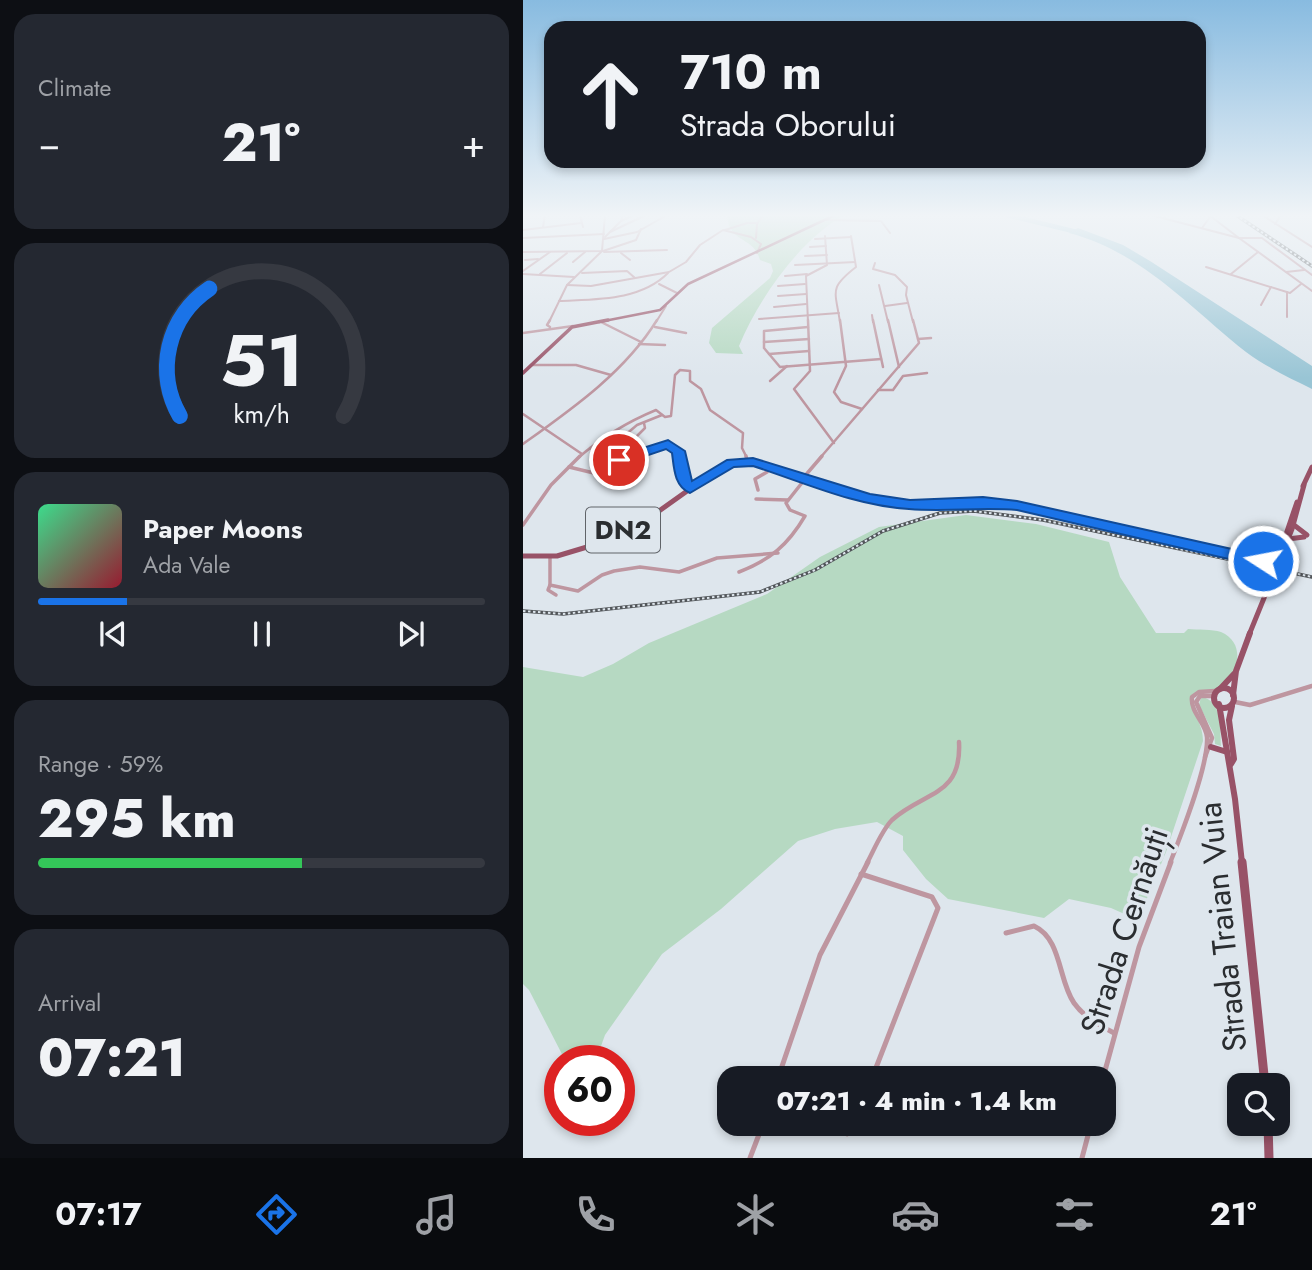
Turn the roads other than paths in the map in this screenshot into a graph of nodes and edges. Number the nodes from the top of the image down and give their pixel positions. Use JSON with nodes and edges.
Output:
{"nodes":[{"id":1,"x":546,"y":269,"type":"edge"},
{"id":2,"x":584,"y":269,"type":"edge"},
{"id":3,"x":674,"y":269,"type":"edge"},
{"id":4,"x":721,"y":269,"type":"edge"},
{"id":5,"x":817,"y":269,"type":"edge"},
{"id":6,"x":855,"y":269,"type":"edge"},
{"id":7,"x":873,"y":269,"type":"edge"},
{"id":8,"x":1213,"y":269,"type":"edge"},
{"id":9,"x":1237,"y":269,"type":"edge"},
{"id":10,"x":1281,"y":269,"type":"edge"},
{"id":11,"x":1304,"y":270,"type":"joint"},
{"id":12,"x":523,"y":272,"type":"edge"},
{"id":13,"x":669,"y":272,"type":"junction"},
{"id":14,"x":1285,"y":272,"type":"junction"},
{"id":15,"x":580,"y":273,"type":"junction"},
{"id":16,"x":807,"y":274,"type":"junction"},
{"id":17,"x":1231,"y":274,"type":"junction"},
{"id":18,"x":539,"y":275,"type":"junction"},
{"id":19,"x":1312,"y":275,"type":"edge"},
{"id":20,"x":784,"y":276,"type":"dead end"},
{"id":21,"x":576,"y":277,"type":"junction"},
{"id":22,"x":635,"y":278,"type":"junction"},
{"id":23,"x":659,"y":284,"type":"junction"},
{"id":24,"x":805,"y":284,"type":"junction"},
{"id":25,"x":1301,"y":284,"type":"junction"},
{"id":26,"x":567,"y":285,"type":"junction"},
{"id":27,"x":879,"y":285,"type":"dead end"},
{"id":28,"x":778,"y":286,"type":"dead end"},
{"id":29,"x":1271,"y":287,"type":"junction"},
{"id":30,"x":1312,"y":291,"type":"edge"},
{"id":31,"x":1287,"y":292,"type":"junction"},
{"id":32,"x":677,"y":293,"type":"junction"},
{"id":33,"x":806,"y":294,"type":"junction"},
{"id":34,"x":778,"y":296,"type":"dead end"},
{"id":35,"x":559,"y":301,"type":"junction"},
{"id":36,"x":908,"y":303,"type":"junction"},
{"id":37,"x":807,"y":304,"type":"junction"},
{"id":38,"x":1261,"y":305,"type":"dead end"},
{"id":39,"x":666,"y":306,"type":"junction"},
{"id":40,"x":885,"y":306,"type":"junction"},
{"id":41,"x":774,"y":307,"type":"dead end"},
{"id":42,"x":654,"y":311,"type":"junction"},
{"id":43,"x":663,"y":312,"type":"junction"},
{"id":44,"x":839,"y":313,"type":"junction"},
{"id":45,"x":872,"y":315,"type":"dead end"},
{"id":46,"x":808,"y":316,"type":"junction"},
{"id":47,"x":1287,"y":317,"type":"dead end"},
{"id":48,"x":759,"y":319,"type":"dead end"},
{"id":49,"x":601,"y":322,"type":"junction"},
{"id":50,"x":573,"y":326,"type":"junction"},
{"id":51,"x":550,"y":327,"type":"junction"},
{"id":52,"x":655,"y":327,"type":"junction"},
{"id":53,"x":808,"y":327,"type":"junction"},
{"id":54,"x":523,"y":333,"type":"edge"},
{"id":55,"x":686,"y":333,"type":"dead end"},
{"id":56,"x":931,"y":338,"type":"dead end"},
{"id":57,"x":809,"y":339,"type":"junction"},
{"id":58,"x":918,"y":339,"type":"junction"},
{"id":59,"x":764,"y":342,"type":"junction"},
{"id":60,"x":641,"y":343,"type":"junction"},
{"id":61,"x":665,"y":345,"type":"dead end"},
{"id":62,"x":648,"y":347,"type":"dead end"},
{"id":63,"x":810,"y":351,"type":"junction"},
{"id":64,"x":769,"y":354,"type":"junction"},
{"id":65,"x":881,"y":359,"type":"junction"},
{"id":66,"x":846,"y":362,"type":"junction"},
{"id":67,"x":811,"y":364,"type":"junction"},
{"id":68,"x":531,"y":365,"type":"junction"},
{"id":69,"x":787,"y":366,"type":"junction"},
{"id":70,"x":899,"y":367,"type":"junction"},
{"id":71,"x":883,"y":368,"type":"dead end"},
{"id":72,"x":523,"y":373,"type":"edge"},
{"id":73,"x":927,"y":373,"type":"dead end"},
{"id":74,"x":611,"y":376,"type":"junction"},
{"id":75,"x":770,"y":381,"type":"dead end"},
{"id":76,"x":878,"y":390,"type":"junction"},
{"id":77,"x":863,"y":409,"type":"junction"},
{"id":78,"x":523,"y":414,"type":"edge"},
{"id":79,"x":662,"y":415,"type":"junction"},
{"id":80,"x":552,"y":422,"type":"junction"},
{"id":81,"x":644,"y":423,"type":"junction"},
{"id":82,"x":537,"y":425,"type":"junction"},
{"id":83,"x":543,"y":429,"type":"junction"},
{"id":84,"x":549,"y":433,"type":"junction"},
{"id":85,"x":614,"y":433,"type":"junction"},
{"id":86,"x":535,"y":435,"type":"junction"},
{"id":87,"x":624,"y":436,"type":"junction"},
{"id":88,"x":834,"y":443,"type":"junction"},
{"id":89,"x":523,"y":444,"type":"edge"},
{"id":90,"x":590,"y":448,"type":"junction"},
{"id":91,"x":582,"y":454,"type":"junction"},
{"id":92,"x":622,"y":458,"type":"junction"},
{"id":93,"x":747,"y":461,"type":"junction"},
{"id":94,"x":767,"y":466,"type":"junction"},
{"id":95,"x":569,"y":467,"type":"junction"},
{"id":96,"x":1312,"y":467,"type":"edge"},
{"id":97,"x":804,"y":479,"type":"junction"},
{"id":98,"x":1304,"y":485,"type":"junction"},
{"id":99,"x":690,"y":488,"type":"junction"},
{"id":100,"x":758,"y":490,"type":"dead end"},
{"id":101,"x":756,"y":499,"type":"dead end"},
{"id":102,"x":788,"y":500,"type":"junction"},
{"id":103,"x":879,"y":501,"type":"joint"},
{"id":104,"x":896,"y":503,"type":"joint"},
{"id":105,"x":1294,"y":524,"type":"junction"},
{"id":106,"x":523,"y":525,"type":"edge"},
{"id":107,"x":1288,"y":539,"type":"junction"},
{"id":108,"x":778,"y":553,"type":"junction"},
{"id":109,"x":523,"y":556,"type":"edge"},
{"id":110,"x":550,"y":558,"type":"junction"},
{"id":111,"x":1277,"y":561,"type":"junction"},
{"id":112,"x":739,"y":572,"type":"dead end"},
{"id":113,"x":550,"y":585,"type":"junction"},
{"id":114,"x":556,"y":595,"type":"dead end"},
{"id":115,"x":1236,"y":671,"type":"junction"},
{"id":116,"x":1312,"y":686,"type":"edge"},
{"id":117,"x":1216,"y":692,"type":"junction"},
{"id":118,"x":1233,"y":701,"type":"junction"},
{"id":119,"x":1219,"y":704,"type":"junction"},
{"id":120,"x":959,"y":742,"type":"dead end"},
{"id":121,"x":1211,"y":747,"type":"junction"},
{"id":122,"x":1227,"y":752,"type":"junction"},
{"id":123,"x":1204,"y":759,"type":"junction"},
{"id":124,"x":1231,"y":764,"type":"junction"},
{"id":125,"x":861,"y":874,"type":"junction"},
{"id":126,"x":1006,"y":933,"type":"dead end"},
{"id":127,"x":1115,"y":1034,"type":"junction"},
{"id":128,"x":782,"y":1066,"type":"edge"},
{"id":129,"x":877,"y":1066,"type":"edge"},
{"id":130,"x":1106,"y":1066,"type":"edge"},
{"id":131,"x":1264,"y":1073,"type":"edge"},
{"id":132,"x":758,"y":1136,"type":"edge"},
{"id":133,"x":1088,"y":1136,"type":"edge"},
{"id":134,"x":1268,"y":1136,"type":"edge"},
{"id":135,"x":750,"y":1158,"type":"edge"},
{"id":136,"x":1082,"y":1158,"type":"edge"},
{"id":137,"x":1269,"y":1158,"type":"edge"}],
"edges":[{"from":1,"to":18,"type":"street"},
{"from":2,"to":15,"type":"street"},
{"from":3,"to":13,"type":"street"},
{"from":4,"to":32,"type":"main road"},
{"from":5,"to":16,"type":"street"},
{"from":6,"to":44,"type":"street"},
{"from":7,"to":36,"type":"street"},
{"from":8,"to":17,"type":"street"},
{"from":9,"to":17,"type":"street"},
{"from":10,"to":14,"type":"street"},
{"from":11,"to":14,"type":"street"},
{"from":11,"to":19,"type":"street"},
{"from":12,"to":18,"type":"street"},
{"from":13,"to":22,"type":"street"},
{"from":13,"to":23,"type":"street"},
{"from":14,"to":25,"type":"street"},
{"from":15,"to":21,"type":"street"},
{"from":15,"to":22,"type":"street"},
{"from":16,"to":20,"type":"street"},
{"from":16,"to":24,"type":"street"},
{"from":17,"to":29,"type":"street"},
{"from":18,"to":21,"type":"street"},
{"from":21,"to":26,"type":"street"},
{"from":22,"to":26,"type":"street"},
{"from":23,"to":32,"type":"street"},
{"from":23,"to":35,"type":"street"},
{"from":24,"to":28,"type":"street"},
{"from":24,"to":33,"type":"street"},
{"from":25,"to":30,"type":"street"},
{"from":25,"to":31,"type":"street"},
{"from":26,"to":35,"type":"street"},
{"from":27,"to":40,"type":"street"},
{"from":29,"to":31,"type":"street"},
{"from":29,"to":38,"type":"street"},
{"from":31,"to":47,"type":"street"},
{"from":32,"to":39,"type":"main road"},
{"from":33,"to":34,"type":"street"},
{"from":33,"to":37,"type":"street"},
{"from":35,"to":51,"type":"street"},
{"from":36,"to":40,"type":"street"},
{"from":36,"to":58,"type":"street"},
{"from":37,"to":41,"type":"street"},
{"from":37,"to":46,"type":"street"},
{"from":39,"to":42,"type":"main road"},
{"from":39,"to":43,"type":"street"},
{"from":40,"to":70,"type":"street"},
{"from":42,"to":43,"type":"street"},
{"from":42,"to":49,"type":"main road"},
{"from":43,"to":52,"type":"street"},
{"from":44,"to":46,"type":"street"},
{"from":44,"to":66,"type":"street"},
{"from":45,"to":65,"type":"street"},
{"from":46,"to":48,"type":"street"},
{"from":46,"to":53,"type":"street"},
{"from":49,"to":50,"type":"main road"},
{"from":49,"to":60,"type":"street"},
{"from":50,"to":51,"type":"street"},
{"from":50,"to":68,"type":"main road"},
{"from":51,"to":54,"type":"street"},
{"from":52,"to":55,"type":"street"},
{"from":52,"to":60,"type":"street"},
{"from":53,"to":57,"type":"street"},
{"from":53,"to":59,"type":"street"},
{"from":56,"to":58,"type":"street"},
{"from":57,"to":59,"type":"street"},
{"from":57,"to":63,"type":"street"},
{"from":58,"to":70,"type":"street"},
{"from":59,"to":64,"type":"street"},
{"from":60,"to":61,"type":"street"},
{"from":60,"to":62,"type":"street"},
{"from":60,"to":74,"type":"street"},
{"from":63,"to":64,"type":"street"},
{"from":63,"to":67,"type":"street"},
{"from":64,"to":69,"type":"street"},
{"from":65,"to":66,"type":"street"},
{"from":65,"to":71,"type":"street"},
{"from":66,"to":67,"type":"street"},
{"from":66,"to":77,"type":"street"},
{"from":67,"to":69,"type":"street"},
{"from":67,"to":88,"type":"street"},
{"from":68,"to":72,"type":"main road"},
{"from":68,"to":74,"type":"street"},
{"from":69,"to":75,"type":"street"},
{"from":70,"to":76,"type":"street"},
{"from":73,"to":76,"type":"street"},
{"from":74,"to":80,"type":"street"},
{"from":76,"to":77,"type":"street"},
{"from":77,"to":88,"type":"street"},
{"from":78,"to":82,"type":"street"},
{"from":79,"to":81,"type":"street"},
{"from":79,"to":85,"type":"street"},
{"from":79,"to":93,"type":"street"},
{"from":80,"to":82,"type":"street"},
{"from":80,"to":83,"type":"street"},
{"from":81,"to":87,"type":"street"},
{"from":81,"to":87,"type":"street"},
{"from":82,"to":83,"type":"street"},
{"from":82,"to":86,"type":"street"},
{"from":83,"to":84,"type":"street"},
{"from":83,"to":86,"type":"street"},
{"from":84,"to":86,"type":"street"},
{"from":84,"to":91,"type":"street"},
{"from":85,"to":87,"type":"street"},
{"from":85,"to":90,"type":"street"},
{"from":86,"to":89,"type":"street"},
{"from":88,"to":97,"type":"street"},
{"from":90,"to":91,"type":"street"},
{"from":90,"to":92,"type":"street"},
{"from":91,"to":95,"type":"street"},
{"from":92,"to":95,"type":"street"},
{"from":92,"to":99,"type":"street"},
{"from":93,"to":94,"type":"main road"},
{"from":93,"to":99,"type":"main road","number":"DN2"},
{"from":94,"to":97,"type":"main road"},
{"from":94,"to":100,"type":"street"},
{"from":95,"to":106,"type":"street"},
{"from":96,"to":98,"type":"main road","name":"Strada Cernăuți"},
{"from":97,"to":102,"type":"street"},
{"from":97,"to":103,"type":"main road"},
{"from":98,"to":105,"type":"main road","name":"Strada Cernăuți"},
{"from":98,"to":111,"type":"main road","name":"Strada Cernăuți"},
{"from":99,"to":110,"type":"main road","number":"DN2"},
{"from":101,"to":102,"type":"street"},
{"from":102,"to":108,"type":"street"},
{"from":103,"to":104,"type":"main road"},
{"from":104,"to":111,"type":"main road"},
{"from":105,"to":107,"type":"main road","name":"Strada Cernăuți"},
{"from":105,"to":107,"type":"main road"},
{"from":107,"to":111,"type":"main road","name":"Strada Cernăuți"},
{"from":108,"to":112,"type":"street"},
{"from":108,"to":113,"type":"street"},
{"from":109,"to":110,"type":"main road","number":"DN2"},
{"from":110,"to":113,"type":"street"},
{"from":111,"to":115,"type":"main road","name":"Strada Cernăuți"},
{"from":113,"to":114,"type":"street"},
{"from":115,"to":117,"type":"main road","name":"Strada Cernăuți"},
{"from":115,"to":118,"type":"main road","name":"Strada Cernăuți"},
{"from":116,"to":118,"type":"street"},
{"from":117,"to":118,"type":"main road"},
{"from":117,"to":119,"type":"main road"},
{"from":117,"to":121,"type":"street","name":"Strada Cernăuți"},
{"from":117,"to":123,"type":"street","name":"Strada Cernăuți"},
{"from":118,"to":119,"type":"main road"},
{"from":118,"to":124,"type":"main road","name":"Strada Traian Vuia"},
{"from":119,"to":122,"type":"main road","name":"Strada Traian Vuia"},
{"from":120,"to":125,"type":"street"},
{"from":121,"to":122,"type":"main road"},
{"from":121,"to":123,"type":"street","name":"Strada Cernăuți"},
{"from":122,"to":124,"type":"main road","name":"Strada Traian Vuia"},
{"from":123,"to":127,"type":"street","name":"Strada Cernăuți"},
{"from":124,"to":131,"type":"main road","name":"Strada Traian Vuia"},
{"from":125,"to":128,"type":"street"},
{"from":125,"to":129,"type":"street"},
{"from":126,"to":127,"type":"street"},
{"from":127,"to":130,"type":"street","name":"Strada Cernăuți"},
{"from":132,"to":135,"type":"street"},
{"from":133,"to":136,"type":"street"},
{"from":134,"to":137,"type":"main road"}]}
